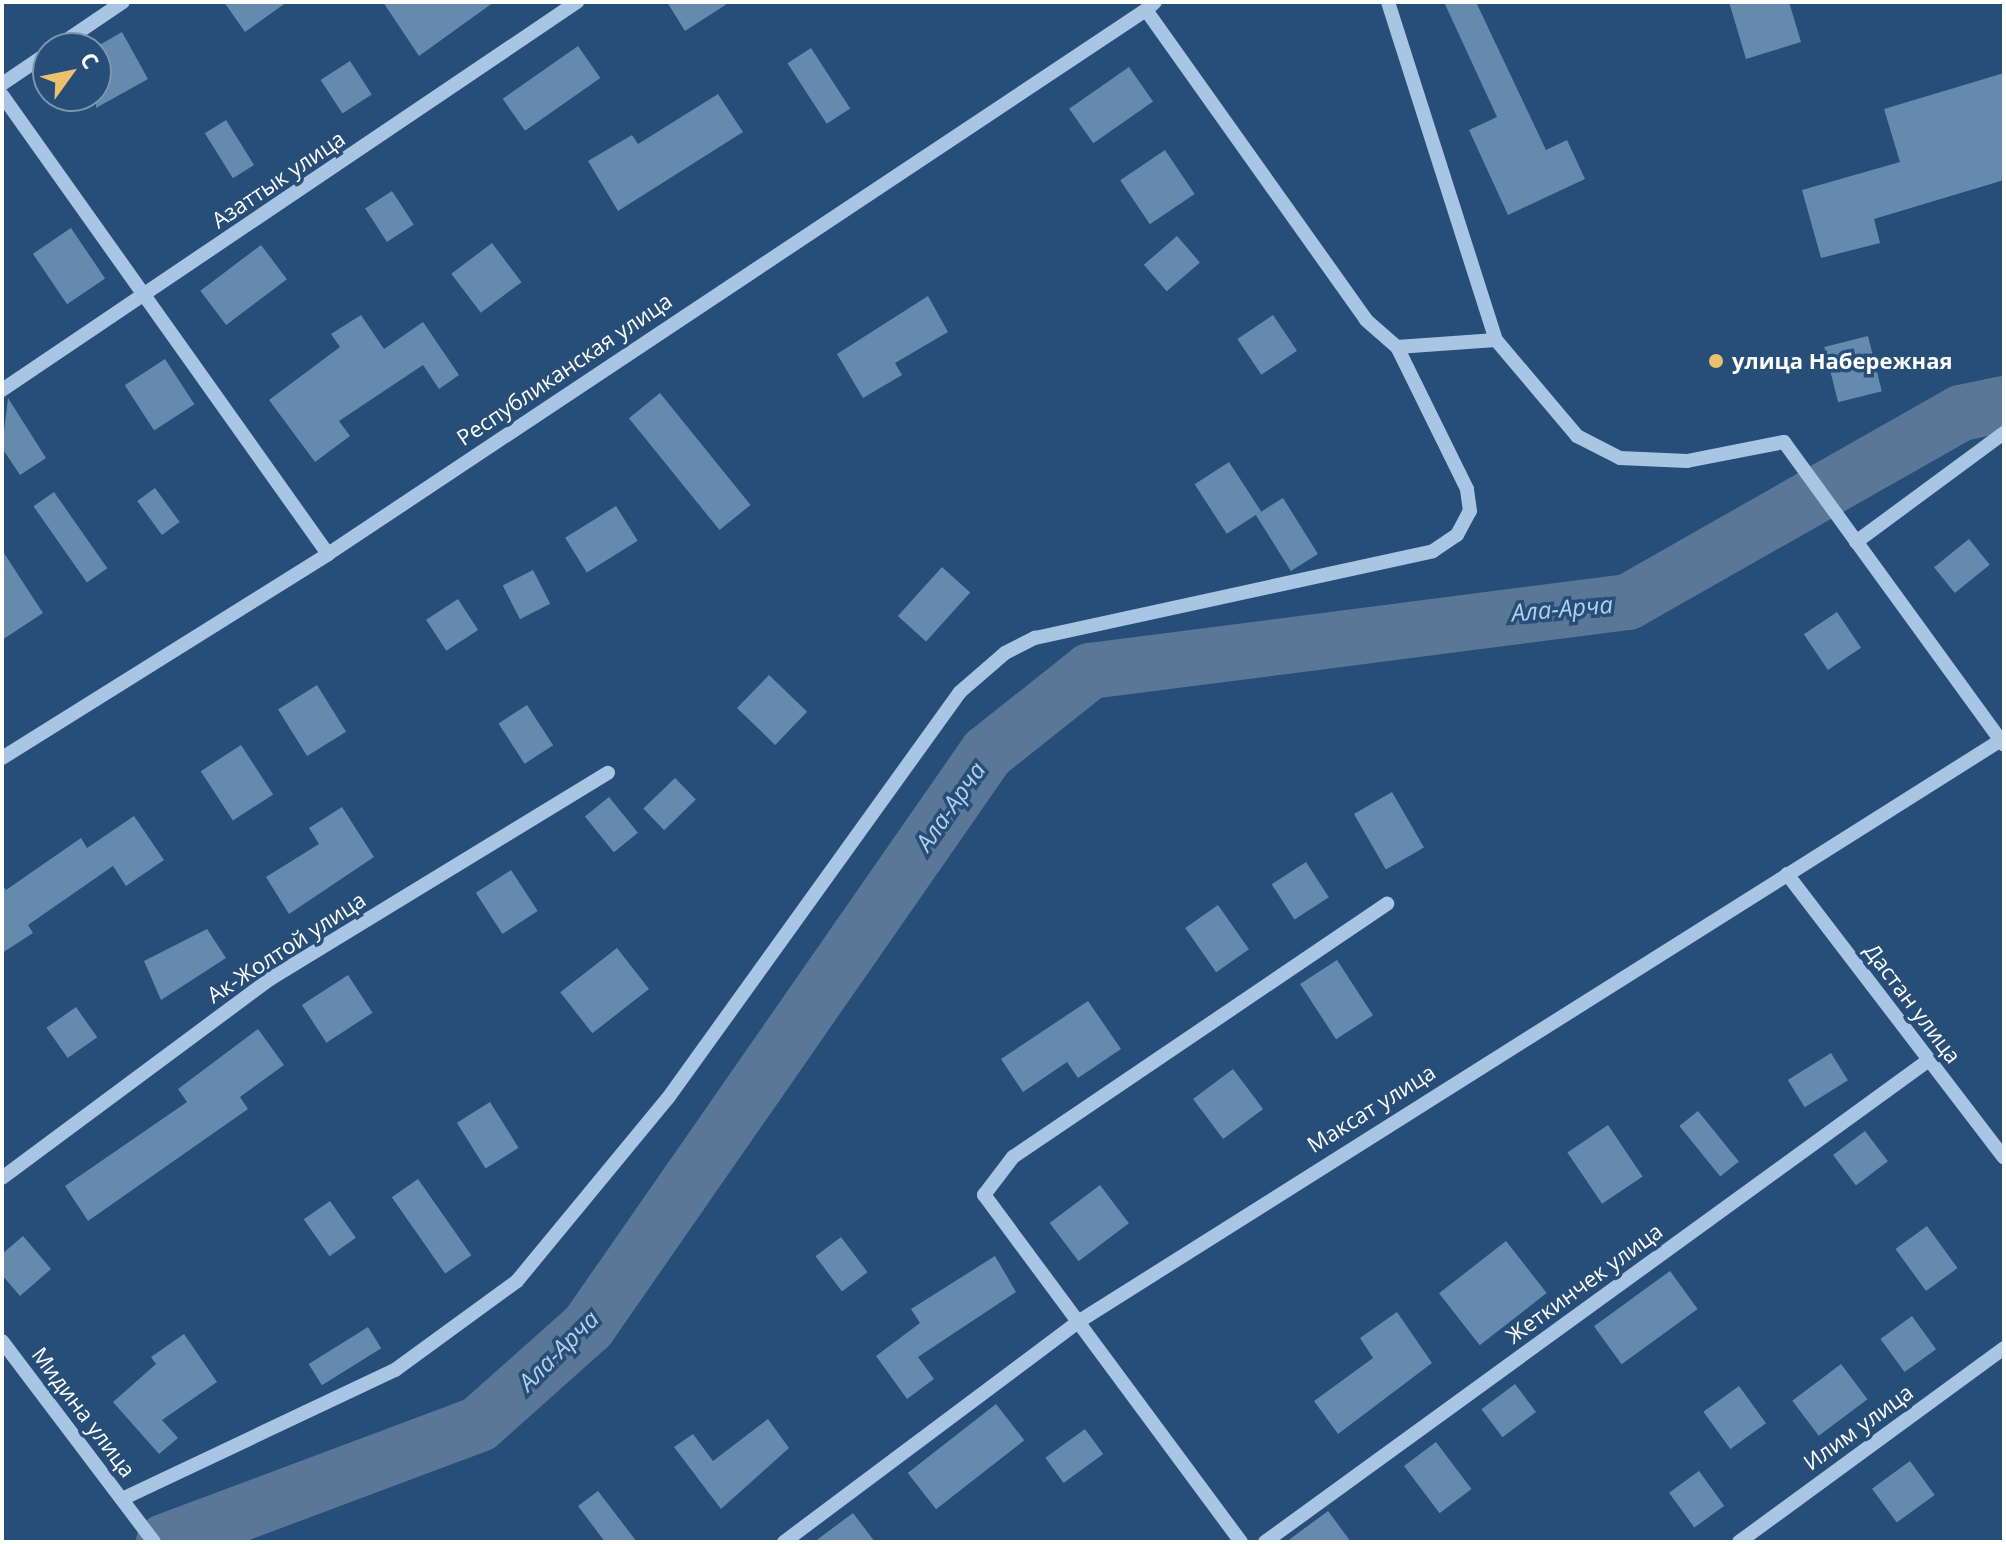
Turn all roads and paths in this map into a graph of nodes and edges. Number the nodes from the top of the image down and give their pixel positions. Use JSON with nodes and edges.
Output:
{"nodes":[{"id":1,"x":123,"y":2,"type":"edge"},
{"id":2,"x":577,"y":2,"type":"edge"},
{"id":3,"x":1388,"y":2,"type":"edge"},
{"id":4,"x":1150,"y":6,"type":"edge"},
{"id":5,"x":79,"y":32,"type":"edge"},
{"id":6,"x":32,"y":64,"type":"edge"},
{"id":7,"x":2,"y":84,"type":"edge"},
{"id":8,"x":2,"y":95,"type":"edge"},
{"id":9,"x":142,"y":298,"type":"junction"},
{"id":10,"x":1496,"y":340,"type":"junction"},
{"id":11,"x":1397,"y":347,"type":"junction"},
{"id":12,"x":2,"y":390,"type":"edge"},
{"id":13,"x":2004,"y":433,"type":"edge"},
{"id":14,"x":1856,"y":542,"type":"junction"},
{"id":15,"x":328,"y":554,"type":"junction"},
{"id":16,"x":2002,"y":743,"type":"edge"},
{"id":17,"x":2,"y":758,"type":"edge"},
{"id":18,"x":608,"y":773,"type":"dead end"},
{"id":19,"x":1787,"y":874,"type":"junction"},
{"id":20,"x":1387,"y":904,"type":"dead end"},
{"id":21,"x":1929,"y":1060,"type":"junction"},
{"id":22,"x":2004,"y":1158,"type":"edge"},
{"id":23,"x":2,"y":1178,"type":"edge"},
{"id":24,"x":1078,"y":1322,"type":"junction"},
{"id":25,"x":2,"y":1341,"type":"edge"},
{"id":26,"x":2004,"y":1348,"type":"edge"},
{"id":27,"x":126,"y":1505,"type":"junction"},
{"id":28,"x":154,"y":1542,"type":"edge"},
{"id":29,"x":784,"y":1542,"type":"edge"},
{"id":30,"x":1241,"y":1542,"type":"edge"},
{"id":31,"x":1265,"y":1542,"type":"edge"},
{"id":32,"x":1739,"y":1542,"type":"edge"}],
"edges":[{"from":1,"to":5,"type":"street"},
{"from":2,"to":9,"type":"street","name":"Азаттык улица"},
{"from":3,"to":10,"type":"street"},
{"from":4,"to":11,"type":"street"},
{"from":4,"to":15,"type":"street","name":"Республиканская улица"},
{"from":6,"to":7,"type":"street"},
{"from":8,"to":9,"type":"street"},
{"from":9,"to":12,"type":"street","name":"Азаттык улица"},
{"from":9,"to":15,"type":"street"},
{"from":10,"to":11,"type":"street"},
{"from":10,"to":14,"type":"street"},
{"from":11,"to":27,"type":"street"},
{"from":13,"to":14,"type":"street"},
{"from":14,"to":16,"type":"street"},
{"from":15,"to":17,"type":"street","name":"Республиканская улица"},
{"from":16,"to":19,"type":"street","name":"Максат улица"},
{"from":18,"to":23,"type":"street","name":"Ак-Жолтой улица"},
{"from":19,"to":21,"type":"street","name":"Дастан улица"},
{"from":19,"to":24,"type":"street","name":"Максат улица"},
{"from":20,"to":24,"type":"street"},
{"from":21,"to":22,"type":"street","name":"Дастан улица"},
{"from":21,"to":31,"type":"street","name":"Жеткинчек улица"},
{"from":24,"to":29,"type":"street","name":"Максат улица"},
{"from":24,"to":30,"type":"street"},
{"from":25,"to":27,"type":"street","name":"Мидина улица"},
{"from":26,"to":32,"type":"street","name":"Илим улица"},
{"from":27,"to":28,"type":"street","name":"Мидина улица"}]}
